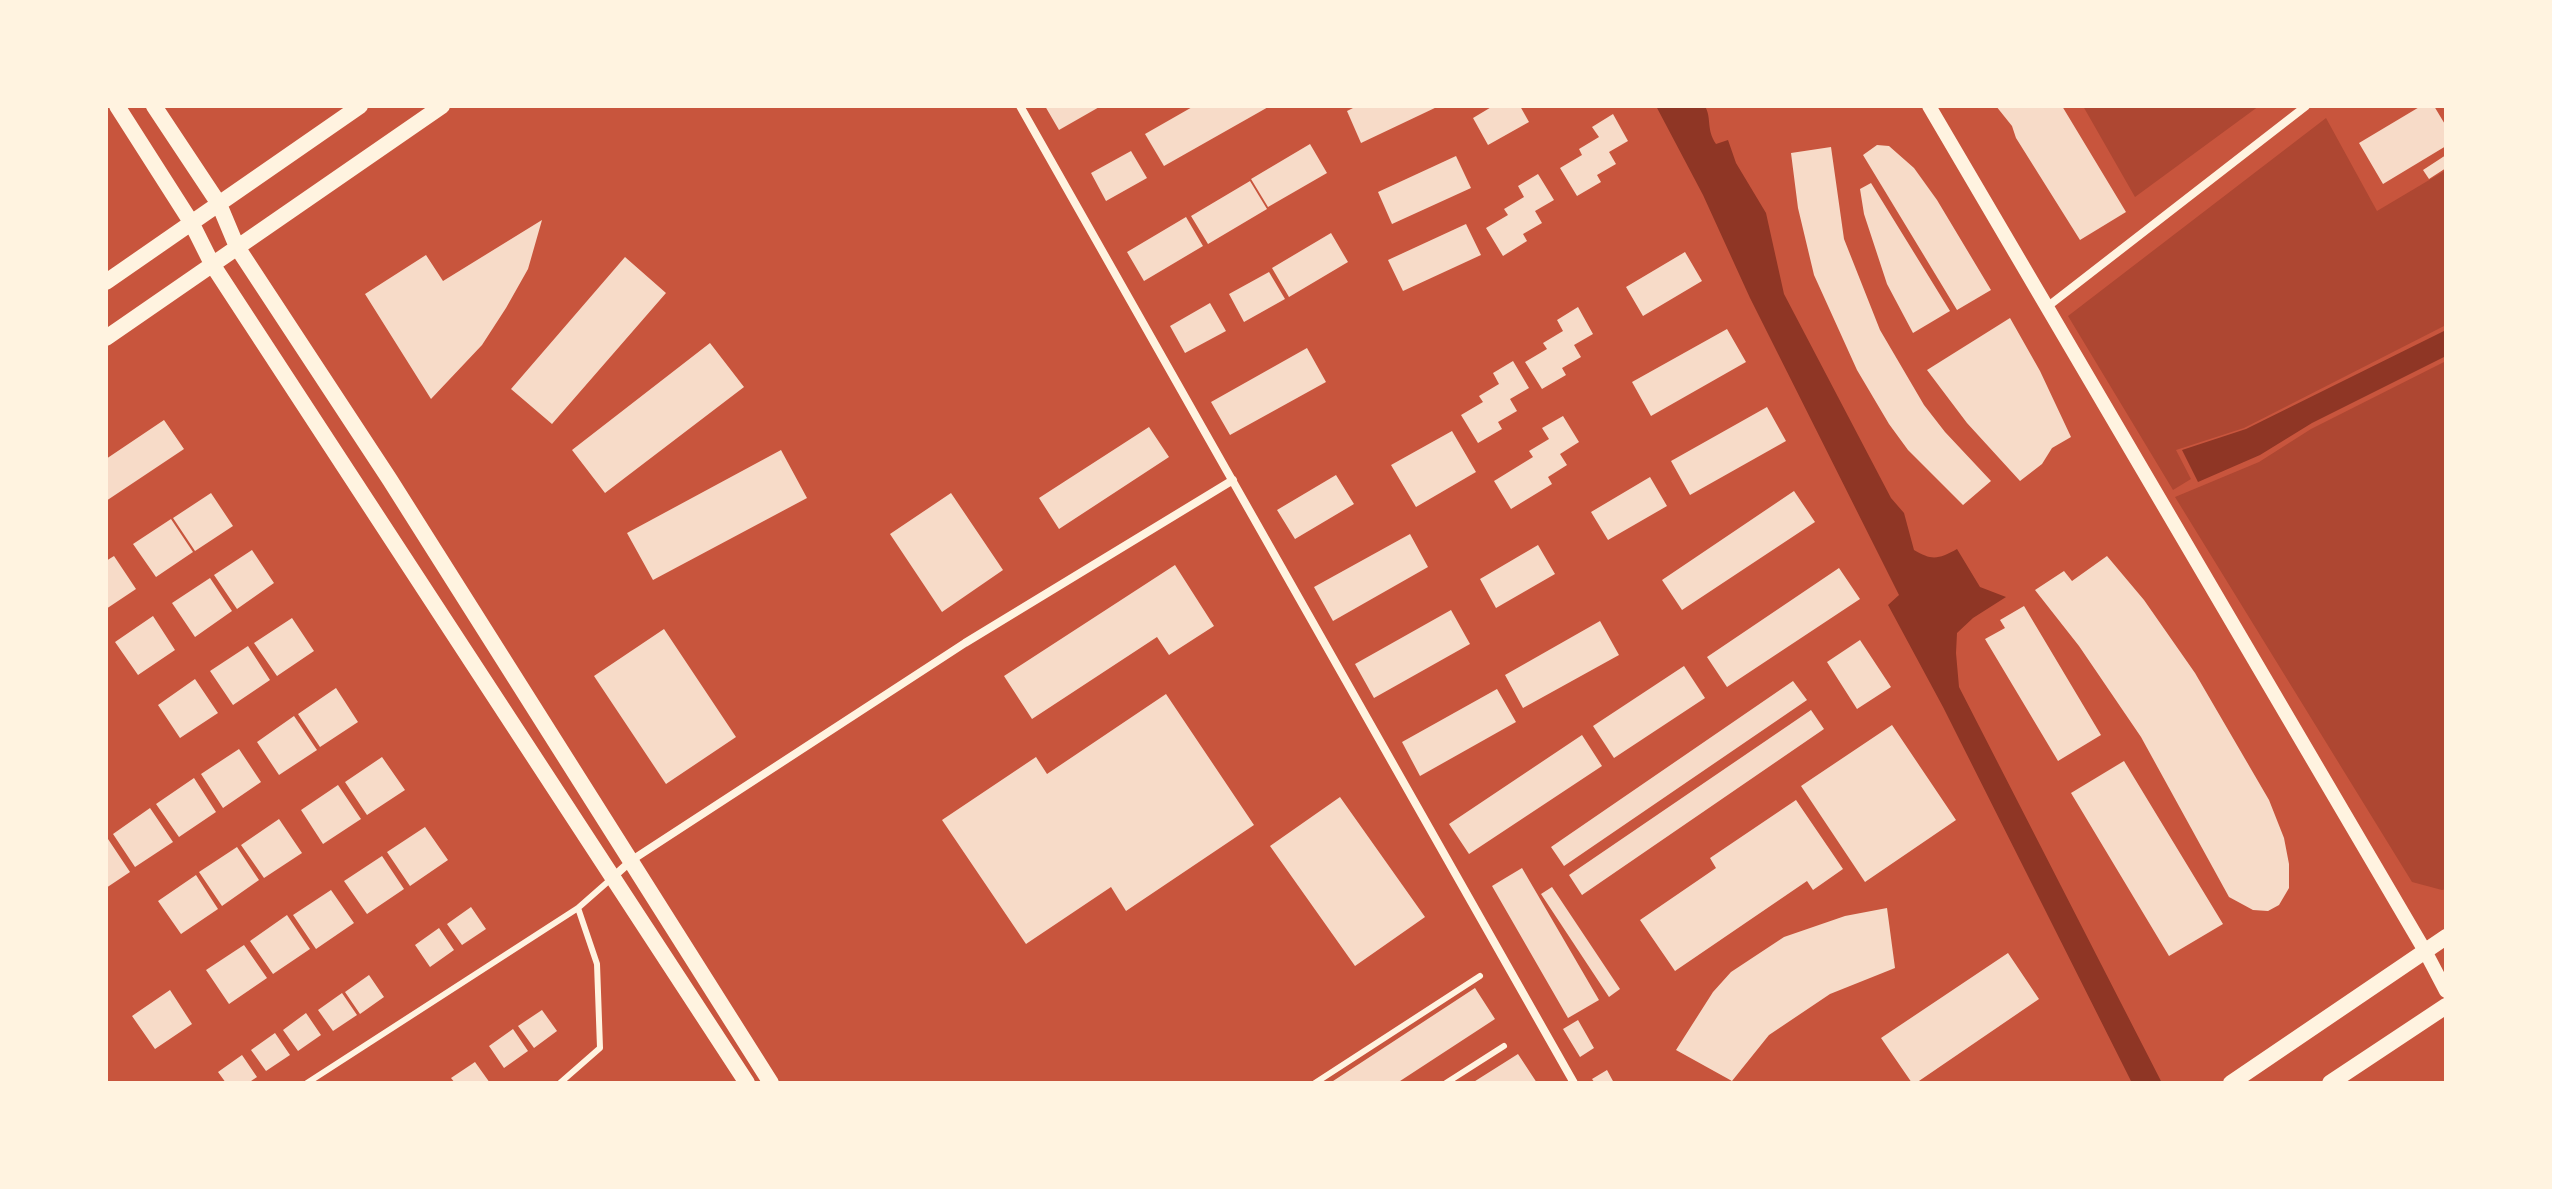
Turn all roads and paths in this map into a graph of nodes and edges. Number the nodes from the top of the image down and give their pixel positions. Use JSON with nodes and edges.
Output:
{"nodes":[{"id":1,"x":117,"y":106,"type":"edge"},
{"id":2,"x":154,"y":106,"type":"edge"},
{"id":3,"x":360,"y":106,"type":"edge"},
{"id":4,"x":442,"y":106,"type":"edge"},
{"id":5,"x":1020,"y":106,"type":"edge"},
{"id":6,"x":1929,"y":106,"type":"edge"},
{"id":7,"x":2306,"y":106,"type":"edge"},
{"id":8,"x":219,"y":204,"type":"junction"},
{"id":9,"x":191,"y":222,"type":"junction"},
{"id":10,"x":237,"y":247,"type":"junction"},
{"id":11,"x":212,"y":264,"type":"junction"},
{"id":12,"x":106,"y":282,"type":"edge"},
{"id":13,"x":2047,"y":307,"type":"junction"},
{"id":14,"x":106,"y":338,"type":"edge"},
{"id":15,"x":1233,"y":480,"type":"junction"},
{"id":16,"x":632,"y":860,"type":"junction"},
{"id":17,"x":613,"y":877,"type":"junction"},
{"id":18,"x":578,"y":908,"type":"junction"},
{"id":19,"x":2446,"y":937,"type":"edge"},
{"id":20,"x":2425,"y":951,"type":"junction"},
{"id":21,"x":1480,"y":976,"type":"dead end"},
{"id":22,"x":2446,"y":991,"type":"edge"},
{"id":23,"x":2446,"y":1006,"type":"edge"},
{"id":24,"x":1504,"y":1046,"type":"dead end"},
{"id":25,"x":307,"y":1083,"type":"edge"},
{"id":26,"x":560,"y":1083,"type":"edge"},
{"id":27,"x":747,"y":1083,"type":"edge"},
{"id":28,"x":771,"y":1083,"type":"edge"},
{"id":29,"x":1316,"y":1083,"type":"edge"},
{"id":30,"x":1446,"y":1083,"type":"edge"},
{"id":31,"x":1574,"y":1083,"type":"edge"},
{"id":32,"x":2231,"y":1083,"type":"edge"},
{"id":33,"x":2330,"y":1083,"type":"edge"}],
"edges":[{"from":1,"to":9,"type":"main road"},
{"from":2,"to":8,"type":"main road"},
{"from":3,"to":8,"type":"main road"},
{"from":4,"to":10,"type":"main road"},
{"from":5,"to":15,"type":"street"},
{"from":6,"to":13,"type":"street"},
{"from":7,"to":13,"type":"street"},
{"from":8,"to":9,"type":"main road"},
{"from":8,"to":10,"type":"main road"},
{"from":9,"to":11,"type":"main road"},
{"from":9,"to":12,"type":"main road"},
{"from":10,"to":11,"type":"main road"},
{"from":10,"to":16,"type":"main road"},
{"from":11,"to":14,"type":"main road"},
{"from":11,"to":17,"type":"main road"},
{"from":13,"to":20,"type":"street"},
{"from":15,"to":16,"type":"street"},
{"from":15,"to":31,"type":"street"},
{"from":16,"to":17,"type":"street"},
{"from":16,"to":28,"type":"main road"},
{"from":17,"to":18,"type":"lane"},
{"from":17,"to":27,"type":"main road"},
{"from":18,"to":25,"type":"lane"},
{"from":18,"to":26,"type":"lane"},
{"from":19,"to":20,"type":"main road"},
{"from":20,"to":22,"type":"street"},
{"from":20,"to":32,"type":"main road"},
{"from":21,"to":29,"type":"lane"},
{"from":23,"to":33,"type":"main road"},
{"from":24,"to":30,"type":"lane"}]}
